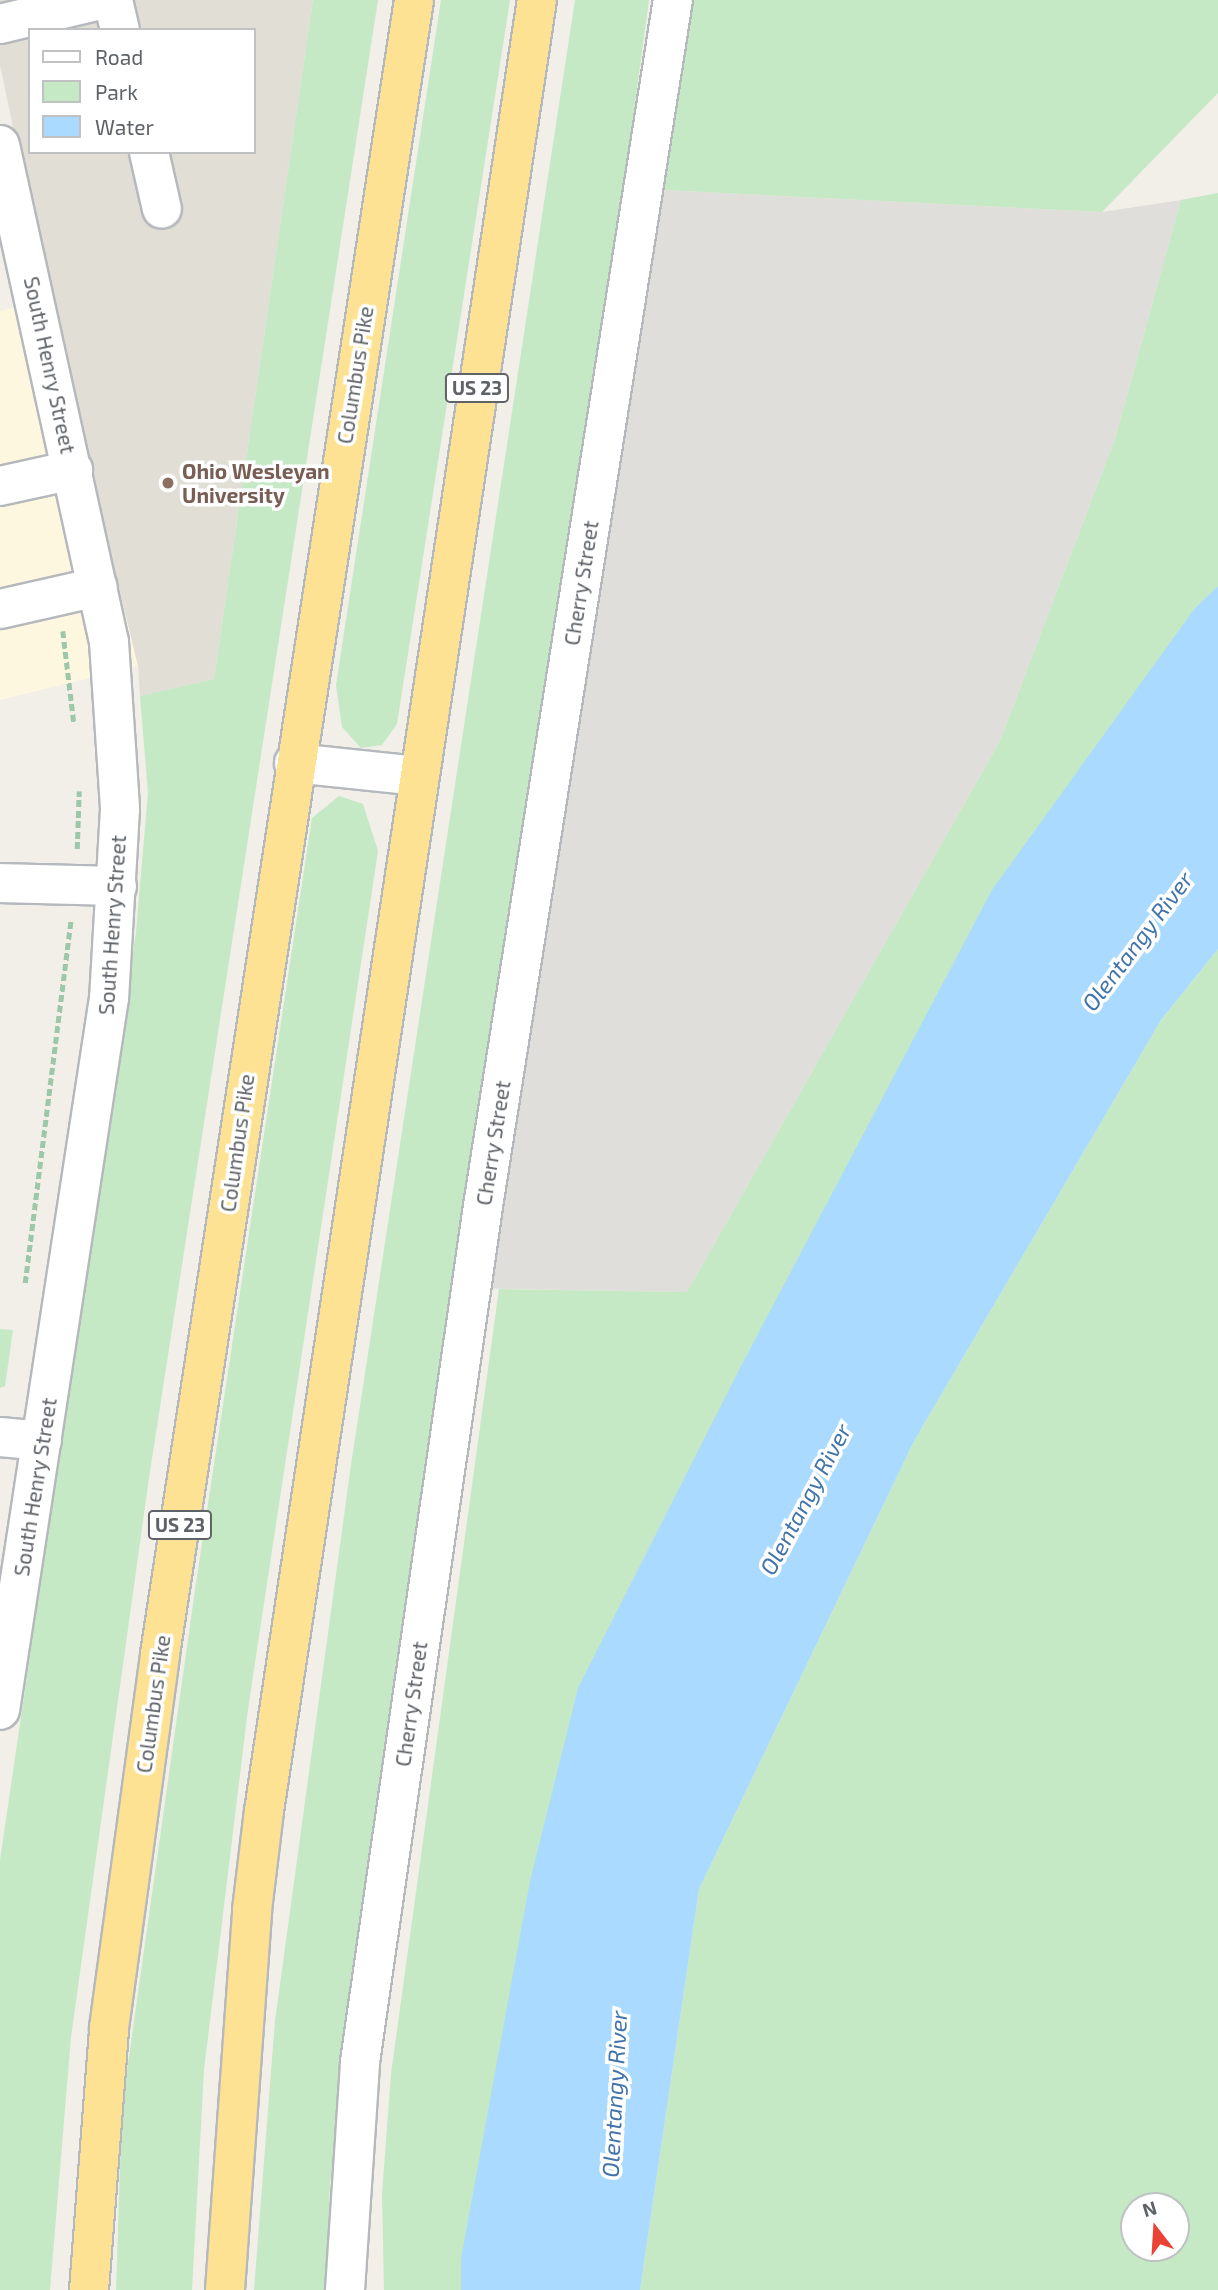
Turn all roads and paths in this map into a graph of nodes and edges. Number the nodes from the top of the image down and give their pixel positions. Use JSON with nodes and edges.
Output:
{"nodes":[{"id":1,"x":100,"y":0,"type":"edge"},
{"id":2,"x":113,"y":0,"type":"edge"},
{"id":3,"x":414,"y":0,"type":"edge"},
{"id":4,"x":537,"y":0,"type":"edge"},
{"id":5,"x":673,"y":0,"type":"edge"},
{"id":6,"x":0,"y":24,"type":"edge"},
{"id":7,"x":120,"y":28,"type":"edge"},
{"id":8,"x":0,"y":145,"type":"edge"},
{"id":9,"x":149,"y":154,"type":"edge"},
{"id":10,"x":6,"y":202,"type":"edge"},
{"id":11,"x":162,"y":209,"type":"dead end"},
{"id":12,"x":73,"y":470,"type":"junction"},
{"id":13,"x":0,"y":486,"type":"edge"},
{"id":14,"x":98,"y":587,"type":"junction"},
{"id":15,"x":0,"y":609,"type":"edge"},
{"id":16,"x":294,"y":764,"type":"junction"},
{"id":17,"x":416,"y":776,"type":"junction"},
{"id":18,"x":0,"y":883,"type":"edge"},
{"id":19,"x":117,"y":886,"type":"junction"},
{"id":20,"x":0,"y":1437,"type":"edge"},
{"id":21,"x":42,"y":1441,"type":"junction"},
{"id":22,"x":0,"y":1710,"type":"edge"},
{"id":23,"x":89,"y":2290,"type":"edge"},
{"id":24,"x":225,"y":2290,"type":"edge"},
{"id":25,"x":345,"y":2290,"type":"edge"}],
"edges":[{"from":1,"to":6,"type":"street"},
{"from":2,"to":7,"type":"street"},
{"from":3,"to":16,"type":"highway","name":"Columbus Pike","number":"US 23"},
{"from":4,"to":17,"type":"highway","number":"US 23"},
{"from":5,"to":25,"type":"street","name":"Cherry Street"},
{"from":8,"to":10,"type":"street","name":"South Henry Street"},
{"from":9,"to":11,"type":"street"},
{"from":10,"to":12,"type":"street","name":"South Henry Street"},
{"from":12,"to":13,"type":"street"},
{"from":12,"to":14,"type":"street","name":"South Henry Street"},
{"from":14,"to":15,"type":"street"},
{"from":14,"to":19,"type":"street","name":"South Henry Street"},
{"from":16,"to":17,"type":"street"},
{"from":16,"to":23,"type":"highway","name":"Columbus Pike","number":"US 23"},
{"from":17,"to":24,"type":"highway","number":"US 23"},
{"from":18,"to":19,"type":"street"},
{"from":19,"to":21,"type":"street","name":"South Henry Street"},
{"from":20,"to":21,"type":"street"},
{"from":21,"to":22,"type":"street","name":"South Henry Street"}]}
